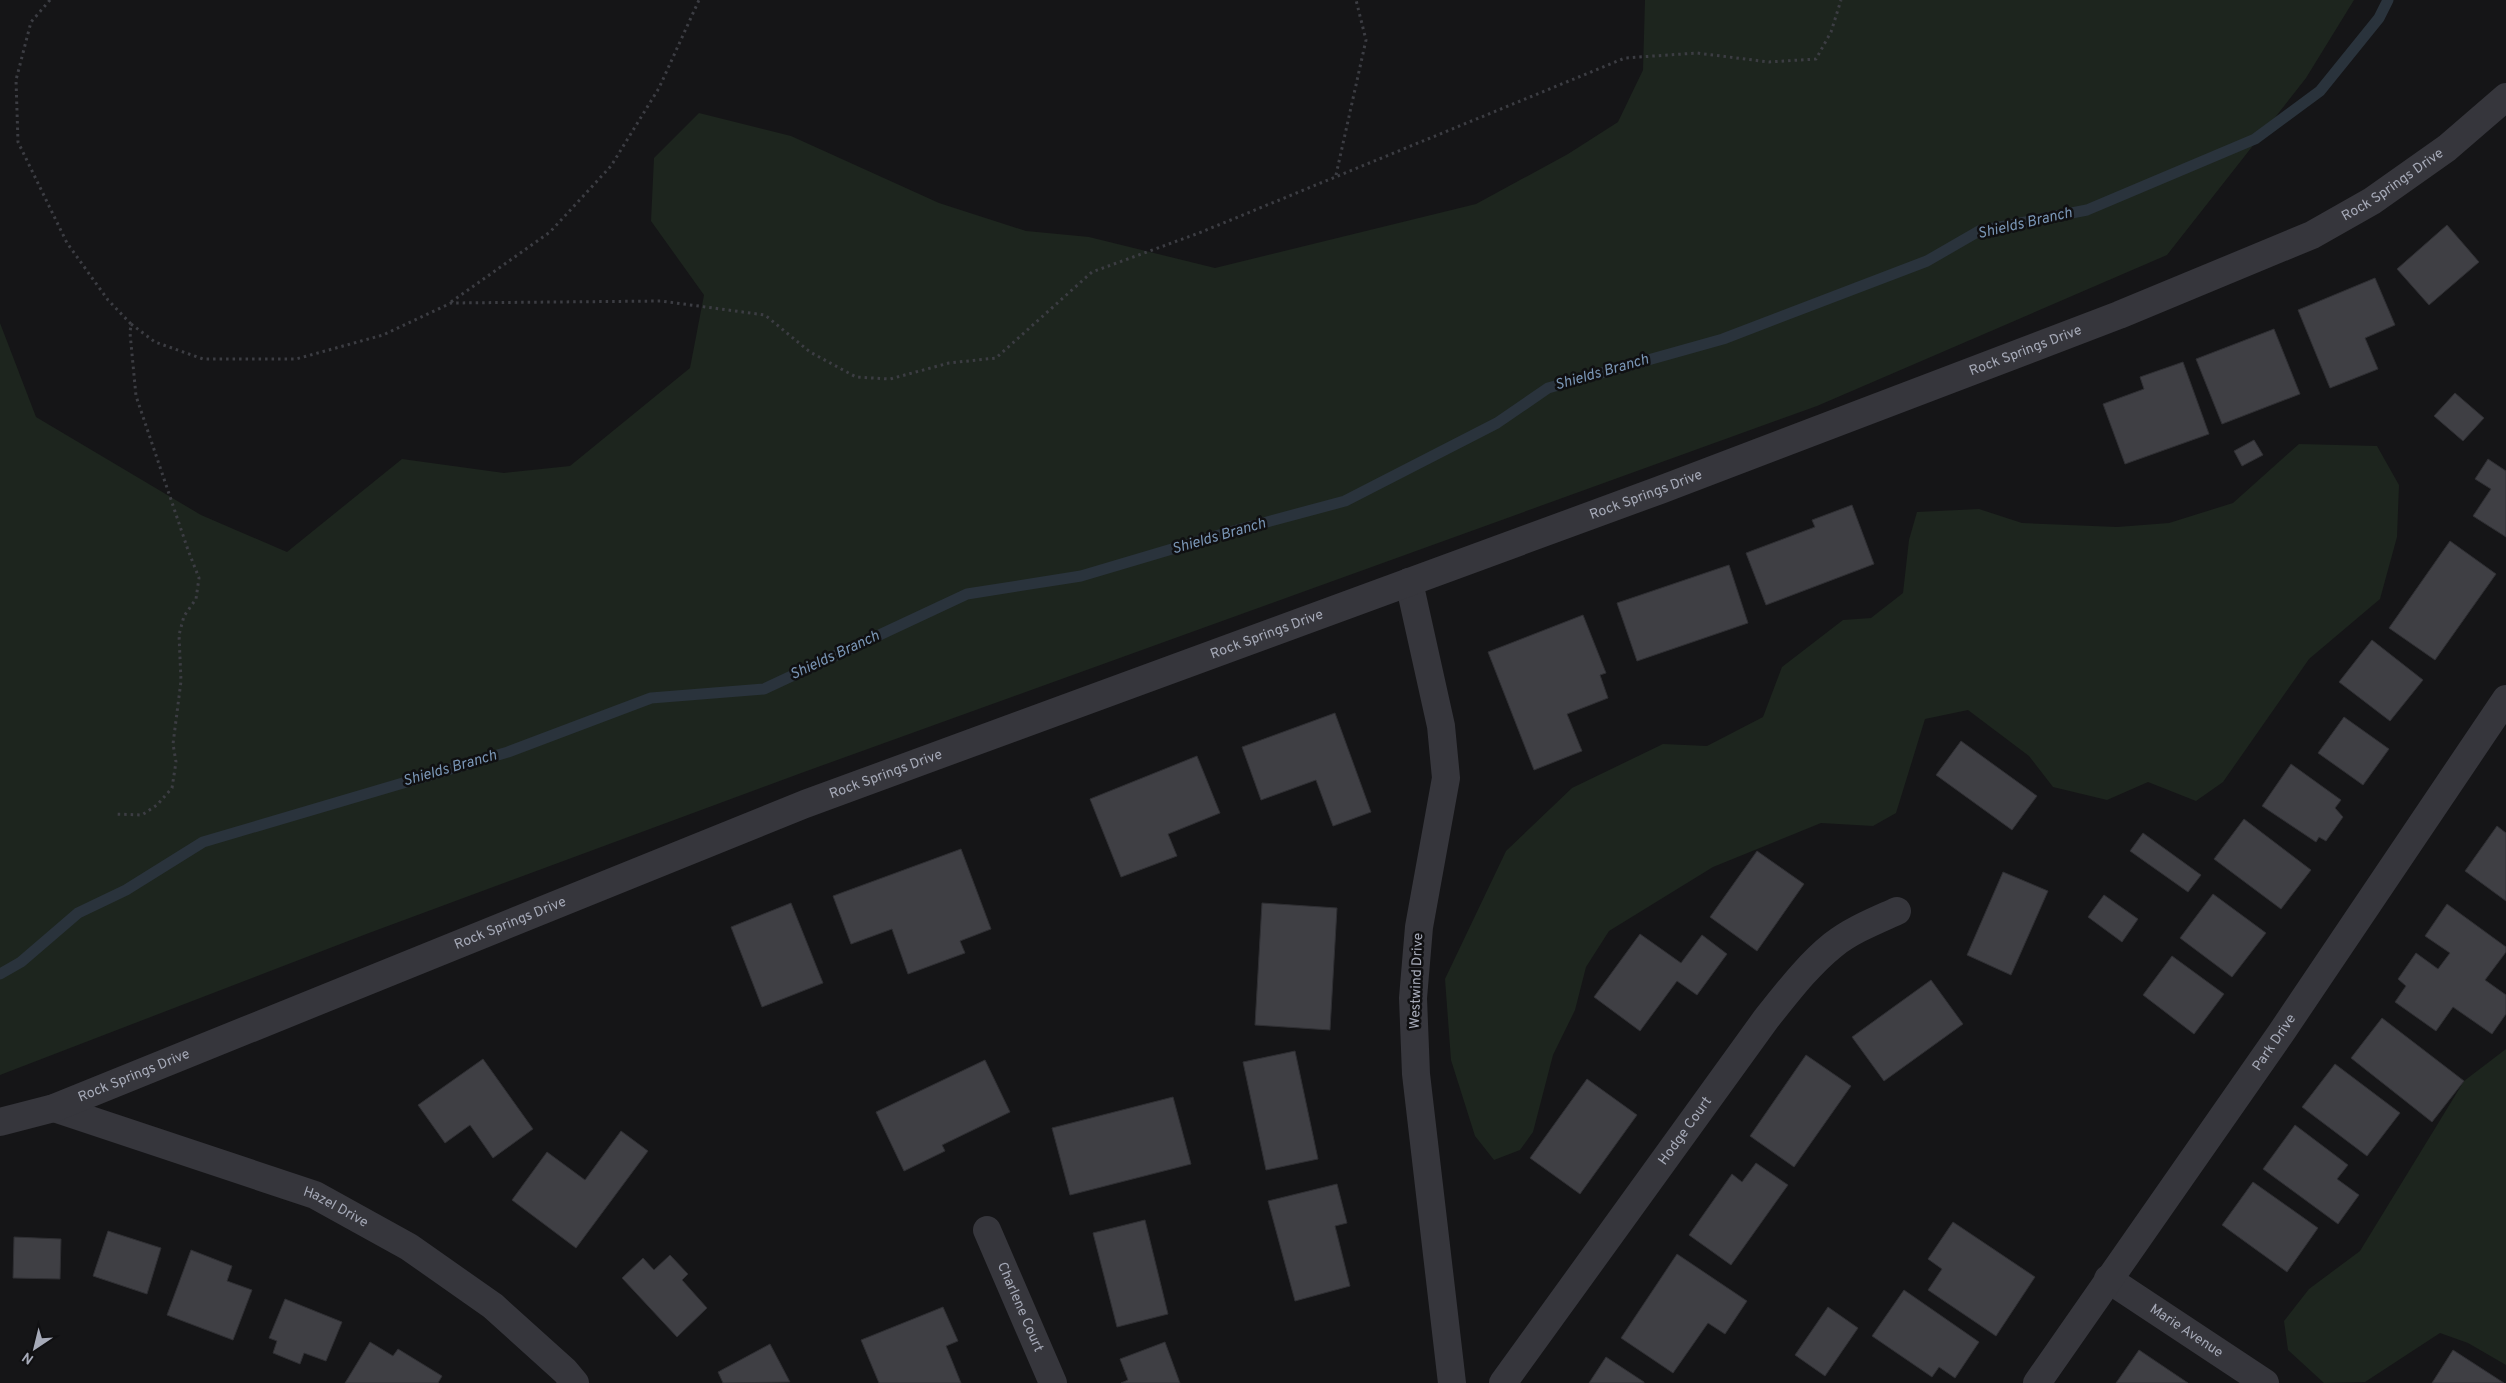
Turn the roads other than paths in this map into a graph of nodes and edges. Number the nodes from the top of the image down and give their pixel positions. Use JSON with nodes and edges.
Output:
{"nodes":[{"id":1,"x":2506,"y":97,"type":"edge"},
{"id":2,"x":1409,"y":582,"type":"junction"},
{"id":3,"x":2506,"y":699,"type":"edge"},
{"id":4,"x":1897,"y":911,"type":"dead end"},
{"id":5,"x":54,"y":1108,"type":"junction"},
{"id":6,"x":0,"y":1122,"type":"edge"},
{"id":7,"x":987,"y":1230,"type":"dead end"},
{"id":8,"x":2108,"y":1279,"type":"junction"},
{"id":9,"x":575,"y":1383,"type":"edge"},
{"id":10,"x":1053,"y":1383,"type":"edge"},
{"id":11,"x":1452,"y":1383,"type":"edge"},
{"id":12,"x":1503,"y":1383,"type":"edge"},
{"id":13,"x":2037,"y":1383,"type":"edge"},
{"id":14,"x":2265,"y":1383,"type":"edge"}],
"edges":[{"from":1,"to":2,"type":"street","name":"Rock Springs Drive"},
{"from":2,"to":5,"type":"street","name":"Rock Springs Drive"},
{"from":2,"to":11,"type":"street","name":"Westwind Drive"},
{"from":3,"to":8,"type":"street","name":"Park Drive"},
{"from":4,"to":12,"type":"street","name":"Hodge Court"},
{"from":5,"to":6,"type":"street","name":"Rock Springs Drive"},
{"from":5,"to":9,"type":"street","name":"Hazel Drive"},
{"from":7,"to":10,"type":"street","name":"Charlene Court"},
{"from":8,"to":13,"type":"street","name":"Park Drive"},
{"from":8,"to":14,"type":"street","name":"Marie Avenue"}]}
